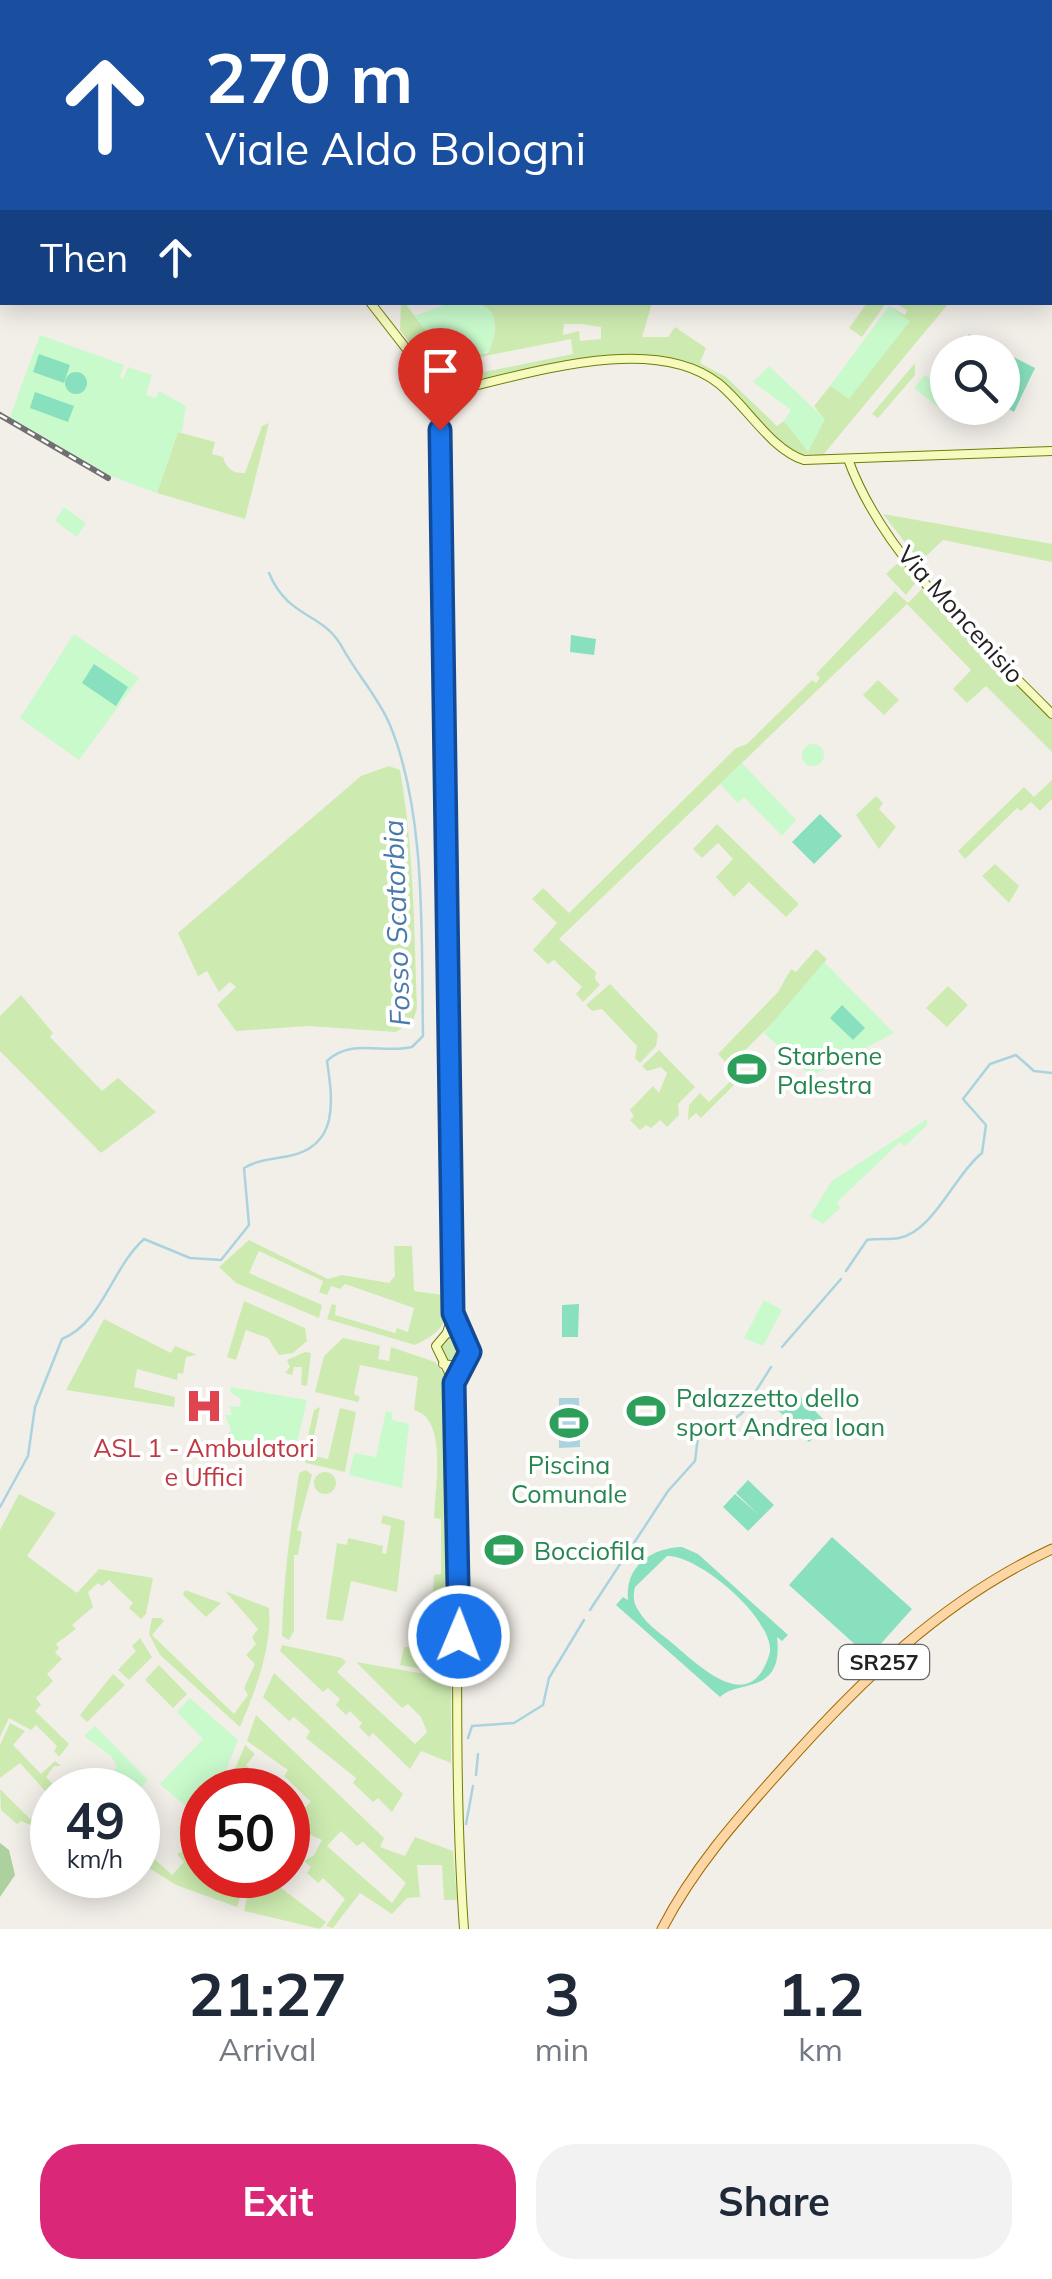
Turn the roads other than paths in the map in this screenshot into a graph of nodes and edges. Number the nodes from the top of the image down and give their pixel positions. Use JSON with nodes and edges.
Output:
{"nodes":[{"id":1,"x":372,"y":305,"type":"edge"},
{"id":2,"x":436,"y":387,"type":"junction"},
{"id":3,"x":448,"y":392,"type":"junction"},
{"id":4,"x":441,"y":401,"type":"junction"},
{"id":5,"x":1052,"y":451,"type":"edge"},
{"id":6,"x":848,"y":458,"type":"junction"},
{"id":7,"x":1052,"y":714,"type":"edge"},
{"id":8,"x":453,"y":1313,"type":"junction"},
{"id":9,"x":447,"y":1333,"type":"junction"},
{"id":10,"x":461,"y":1334,"type":"junction"},
{"id":11,"x":441,"y":1361,"type":"junction"},
{"id":12,"x":461,"y":1364,"type":"junction"},
{"id":13,"x":454,"y":1383,"type":"junction"},
{"id":14,"x":1052,"y":1549,"type":"edge"},
{"id":15,"x":464,"y":1929,"type":"edge"},
{"id":16,"x":662,"y":1929,"type":"edge"}],
"edges":[{"from":1,"to":2,"type":"main road"},
{"from":2,"to":3,"type":"main road"},
{"from":2,"to":4,"type":"main road"},
{"from":3,"to":4,"type":"main road"},
{"from":3,"to":6,"type":"main road"},
{"from":4,"to":8,"type":"main road"},
{"from":5,"to":6,"type":"main road"},
{"from":6,"to":7,"type":"main road","name":"Via Moncenisio"},
{"from":8,"to":9,"type":"main road"},
{"from":8,"to":10,"type":"main road"},
{"from":9,"to":10,"type":"main road"},
{"from":9,"to":11,"type":"main road"},
{"from":10,"to":12,"type":"main road"},
{"from":11,"to":12,"type":"main road"},
{"from":11,"to":13,"type":"main road"},
{"from":12,"to":13,"type":"main road"},
{"from":13,"to":15,"type":"main road"},
{"from":14,"to":16,"type":"main road","number":"SR257"}]}
